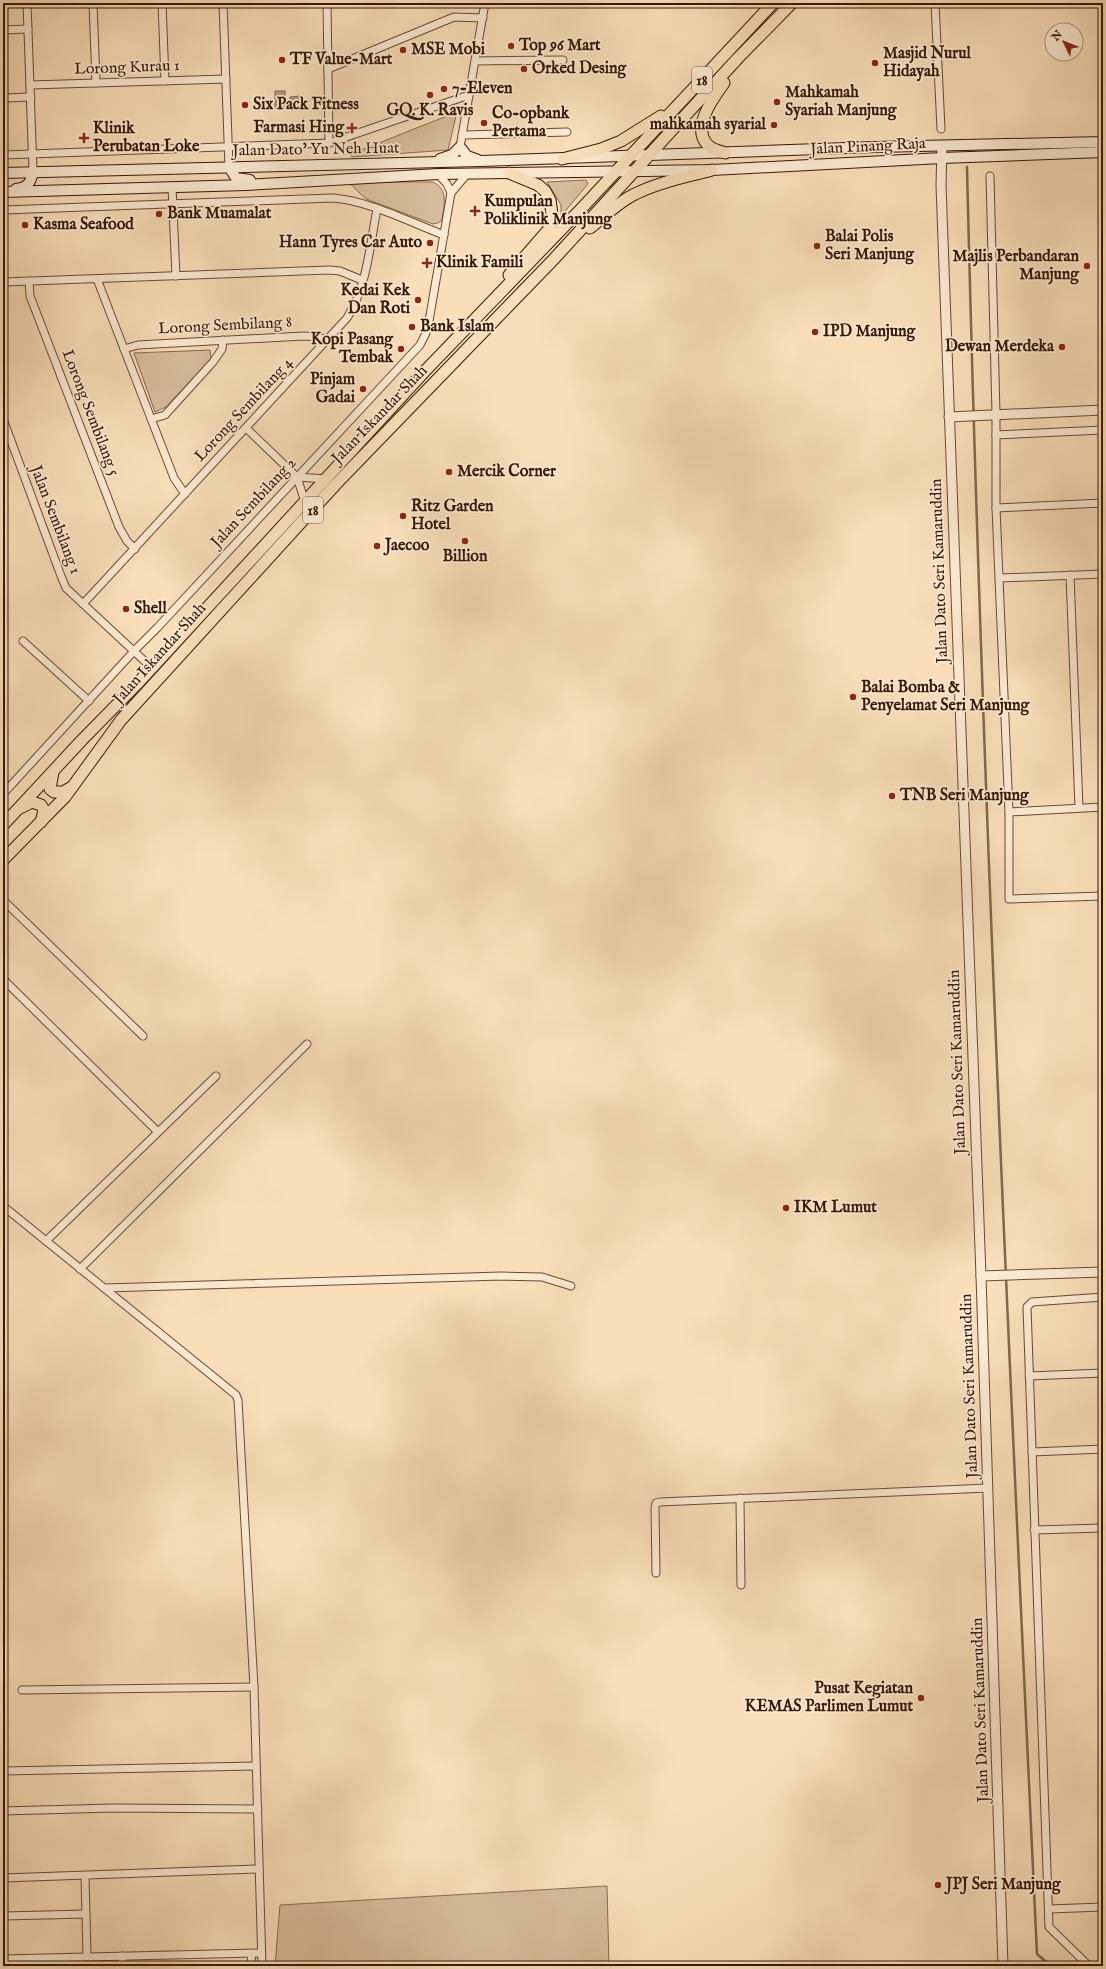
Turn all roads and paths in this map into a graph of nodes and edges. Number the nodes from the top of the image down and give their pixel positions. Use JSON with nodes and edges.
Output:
{"nodes":[{"id":1,"x":27,"y":3,"type":"edge"},
{"id":2,"x":93,"y":3,"type":"edge"},
{"id":3,"x":162,"y":3,"type":"edge"},
{"id":4,"x":223,"y":3,"type":"edge"},
{"id":5,"x":327,"y":3,"type":"edge"},
{"id":6,"x":485,"y":3,"type":"edge"},
{"id":7,"x":773,"y":3,"type":"edge"},
{"id":8,"x":792,"y":3,"type":"edge"},
{"id":9,"x":935,"y":3,"type":"edge"},
{"id":10,"x":483,"y":18,"type":"junction"},
{"id":11,"x":775,"y":20,"type":"junction"},
{"id":12,"x":28,"y":29,"type":"junction"},
{"id":13,"x":3,"y":30,"type":"edge"},
{"id":14,"x":563,"y":60,"type":"dead end"},
{"id":15,"x":475,"y":61,"type":"junction"},
{"id":16,"x":328,"y":69,"type":"junction"},
{"id":17,"x":226,"y":79,"type":"junction"},
{"id":18,"x":165,"y":81,"type":"junction"},
{"id":19,"x":96,"y":83,"type":"junction"},
{"id":20,"x":30,"y":85,"type":"junction"},
{"id":21,"x":469,"y":95,"type":"junction"},
{"id":22,"x":31,"y":97,"type":"junction"},
{"id":23,"x":3,"y":98,"type":"edge"},
{"id":24,"x":682,"y":100,"type":"junction"},
{"id":25,"x":941,"y":129,"type":"dead end"},
{"id":26,"x":567,"y":132,"type":"dead end"},
{"id":27,"x":462,"y":135,"type":"junction"},
{"id":28,"x":1103,"y":142,"type":"edge"},
{"id":29,"x":329,"y":143,"type":"junction"},
{"id":30,"x":460,"y":147,"type":"junction"},
{"id":31,"x":942,"y":147,"type":"junction"},
{"id":32,"x":229,"y":148,"type":"junction"},
{"id":33,"x":847,"y":148,"type":"junction"},
{"id":34,"x":1103,"y":152,"type":"edge"},
{"id":35,"x":725,"y":153,"type":"junction"},
{"id":36,"x":33,"y":154,"type":"junction"},
{"id":37,"x":3,"y":155,"type":"edge"},
{"id":38,"x":630,"y":156,"type":"junction"},
{"id":39,"x":648,"y":156,"type":"junction"},
{"id":40,"x":942,"y":158,"type":"junction"},
{"id":41,"x":562,"y":159,"type":"junction"},
{"id":42,"x":480,"y":161,"type":"junction"},
{"id":43,"x":431,"y":162,"type":"junction"},
{"id":44,"x":848,"y":163,"type":"junction"},
{"id":45,"x":229,"y":167,"type":"junction"},
{"id":46,"x":636,"y":170,"type":"junction"},
{"id":47,"x":712,"y":170,"type":"junction"},
{"id":48,"x":616,"y":171,"type":"junction"},
{"id":49,"x":34,"y":172,"type":"junction"},
{"id":50,"x":3,"y":173,"type":"edge"},
{"id":51,"x":438,"y":174,"type":"junction"},
{"id":52,"x":467,"y":174,"type":"junction"},
{"id":53,"x":509,"y":174,"type":"junction"},
{"id":54,"x":990,"y":176,"type":"dead end"},
{"id":55,"x":284,"y":183,"type":"junction"},
{"id":56,"x":172,"y":187,"type":"junction"},
{"id":57,"x":3,"y":192,"type":"edge"},
{"id":58,"x":451,"y":193,"type":"junction"},
{"id":59,"x":173,"y":204,"type":"junction"},
{"id":60,"x":377,"y":209,"type":"junction"},
{"id":61,"x":3,"y":210,"type":"edge"},
{"id":62,"x":444,"y":235,"type":"junction"},
{"id":63,"x":553,"y":260,"type":"junction"},
{"id":64,"x":176,"y":276,"type":"junction"},
{"id":65,"x":97,"y":279,"type":"junction"},
{"id":66,"x":362,"y":280,"type":"junction"},
{"id":67,"x":29,"y":281,"type":"junction"},
{"id":68,"x":3,"y":282,"type":"edge"},
{"id":69,"x":476,"y":318,"type":"junction"},
{"id":70,"x":224,"y":340,"type":"junction"},
{"id":71,"x":327,"y":340,"type":"junction"},
{"id":72,"x":124,"y":349,"type":"junction"},
{"id":73,"x":1103,"y":410,"type":"edge"},
{"id":74,"x":996,"y":414,"type":"junction"},
{"id":75,"x":949,"y":417,"type":"junction"},
{"id":76,"x":3,"y":419,"type":"edge"},
{"id":77,"x":150,"y":419,"type":"junction"},
{"id":78,"x":246,"y":428,"type":"junction"},
{"id":79,"x":1103,"y":430,"type":"edge"},
{"id":80,"x":996,"y":435,"type":"junction"},
{"id":81,"x":297,"y":477,"type":"junction"},
{"id":82,"x":326,"y":479,"type":"junction"},
{"id":83,"x":185,"y":494,"type":"junction"},
{"id":84,"x":305,"y":502,"type":"junction"},
{"id":85,"x":1103,"y":502,"type":"edge"},
{"id":86,"x":996,"y":508,"type":"junction"},
{"id":87,"x":135,"y":549,"type":"junction"},
{"id":88,"x":1103,"y":574,"type":"edge"},
{"id":89,"x":1070,"y":575,"type":"junction"},
{"id":90,"x":1000,"y":578,"type":"junction"},
{"id":91,"x":83,"y":604,"type":"junction"},
{"id":92,"x":23,"y":641,"type":"dead end"},
{"id":93,"x":134,"y":651,"type":"junction"},
{"id":94,"x":152,"y":668,"type":"junction"},
{"id":95,"x":89,"y":701,"type":"junction"},
{"id":96,"x":54,"y":770,"type":"junction"},
{"id":97,"x":73,"y":787,"type":"junction"},
{"id":98,"x":3,"y":794,"type":"edge"},
{"id":99,"x":1103,"y":807,"type":"edge"},
{"id":100,"x":1079,"y":808,"type":"junction"},
{"id":101,"x":18,"y":809,"type":"junction"},
{"id":102,"x":1009,"y":812,"type":"junction"},
{"id":103,"x":41,"y":822,"type":"junction"},
{"id":104,"x":3,"y":826,"type":"edge"},
{"id":105,"x":3,"y":860,"type":"edge"},
{"id":106,"x":1103,"y":896,"type":"edge"},
{"id":107,"x":3,"y":900,"type":"edge"},
{"id":108,"x":3,"y":979,"type":"edge"},
{"id":109,"x":143,"y":1036,"type":"dead end"},
{"id":110,"x":307,"y":1044,"type":"dead end"},
{"id":111,"x":216,"y":1076,"type":"dead end"},
{"id":112,"x":158,"y":1132,"type":"junction"},
{"id":113,"x":3,"y":1206,"type":"edge"},
{"id":114,"x":46,"y":1241,"type":"junction"},
{"id":115,"x":80,"y":1269,"type":"junction"},
{"id":116,"x":1103,"y":1272,"type":"edge"},
{"id":117,"x":981,"y":1276,"type":"junction"},
{"id":118,"x":571,"y":1286,"type":"dead end"},
{"id":119,"x":104,"y":1288,"type":"junction"},
{"id":120,"x":1103,"y":1298,"type":"edge"},
{"id":121,"x":1103,"y":1373,"type":"edge"},
{"id":122,"x":1029,"y":1376,"type":"junction"},
{"id":123,"x":1103,"y":1449,"type":"edge"},
{"id":124,"x":1032,"y":1452,"type":"junction"},
{"id":125,"x":988,"y":1488,"type":"junction"},
{"id":126,"x":740,"y":1498,"type":"junction"},
{"id":127,"x":1103,"y":1528,"type":"edge"},
{"id":128,"x":1034,"y":1530,"type":"junction"},
{"id":129,"x":656,"y":1573,"type":"dead end"},
{"id":130,"x":741,"y":1585,"type":"dead end"},
{"id":131,"x":254,"y":1687,"type":"junction"},
{"id":132,"x":22,"y":1690,"type":"dead end"},
{"id":133,"x":256,"y":1766,"type":"junction"},
{"id":134,"x":3,"y":1771,"type":"edge"},
{"id":135,"x":258,"y":1809,"type":"junction"},
{"id":136,"x":3,"y":1810,"type":"edge"},
{"id":137,"x":259,"y":1869,"type":"junction"},
{"id":138,"x":85,"y":1876,"type":"junction"},
{"id":139,"x":3,"y":1878,"type":"edge"},
{"id":140,"x":1103,"y":1907,"type":"edge"},
{"id":141,"x":1049,"y":1909,"type":"junction"},
{"id":142,"x":86,"y":1914,"type":"junction"},
{"id":143,"x":3,"y":1916,"type":"edge"},
{"id":144,"x":262,"y":1953,"type":"junction"},
{"id":145,"x":251,"y":1954,"type":"junction"},
{"id":146,"x":87,"y":1956,"type":"junction"},
{"id":147,"x":122,"y":1956,"type":"junction"},
{"id":148,"x":3,"y":1959,"type":"edge"},
{"id":149,"x":31,"y":1962,"type":"edge"},
{"id":150,"x":122,"y":1966,"type":"edge"},
{"id":151,"x":252,"y":1966,"type":"edge"},
{"id":152,"x":262,"y":1966,"type":"edge"},
{"id":153,"x":1003,"y":1966,"type":"edge"},
{"id":154,"x":1089,"y":1966,"type":"edge"}],
"edges":[{"from":1,"to":12,"type":"street"},
{"from":2,"to":19,"type":"street"},
{"from":3,"to":18,"type":"street"},
{"from":4,"to":17,"type":"street"},
{"from":5,"to":16,"type":"street"},
{"from":6,"to":10,"type":"street"},
{"from":7,"to":24,"type":"main road","name":"Jalan Iskandar Shah","number":"18"},
{"from":8,"to":11,"type":"main road","name":"Jalan Iskandar Shah","number":"18"},
{"from":9,"to":25,"type":"street"},
{"from":10,"to":15,"type":"street"},
{"from":10,"to":16,"type":"street"},
{"from":11,"to":35,"type":"main road"},
{"from":11,"to":39,"type":"main road","name":"Jalan Iskandar Shah","number":"18"},
{"from":12,"to":13,"type":"street"},
{"from":12,"to":20,"type":"street"},
{"from":14,"to":15,"type":"street"},
{"from":15,"to":21,"type":"street"},
{"from":16,"to":29,"type":"street"},
{"from":17,"to":18,"type":"street","name":"Lorong Kurau 1"},
{"from":17,"to":32,"type":"street"},
{"from":18,"to":19,"type":"street","name":"Lorong Kurau 1"},
{"from":19,"to":20,"type":"street","name":"Lorong Kurau 1"},
{"from":20,"to":22,"type":"street"},
{"from":21,"to":27,"type":"street"},
{"from":21,"to":29,"type":"street","name":"Jalan Dato' Yu Neh Huat"},
{"from":22,"to":23,"type":"street"},
{"from":22,"to":36,"type":"street"},
{"from":24,"to":38,"type":"main road","name":"Jalan Iskandar Shah","number":"18"},
{"from":24,"to":41,"type":"main road"},
{"from":26,"to":27,"type":"street"},
{"from":27,"to":30,"type":"street"},
{"from":28,"to":31,"type":"main road","name":"Jalan Pinang Raja"},
{"from":29,"to":32,"type":"street","name":"Jalan Dato' Yu Neh Huat"},
{"from":30,"to":42,"type":"main road"},
{"from":30,"to":43,"type":"main road"},
{"from":31,"to":33,"type":"main road","name":"Jalan Pinang Raja"},
{"from":31,"to":40,"type":"street","name":"Jalan Dato Seri Kamaruddin"},
{"from":32,"to":36,"type":"street","name":"Jalan Dato' Yu Neh Huat"},
{"from":32,"to":45,"type":"street"},
{"from":33,"to":35,"type":"main road","name":"Jalan Pinang Raja"},
{"from":33,"to":44,"type":"main road"},
{"from":34,"to":40,"type":"main road","name":"Jalan Pinang Raja"},
{"from":35,"to":39,"type":"main road","name":"Jalan Pinang Raja"},
{"from":36,"to":37,"type":"street","name":"Jalan Dato' Yu Neh Huat"},
{"from":36,"to":49,"type":"street"},
{"from":38,"to":39,"type":"main road","name":"Jalan Pinang Raja"},
{"from":38,"to":41,"type":"main road","name":"Jalan Dato' Yu Neh Huat"},
{"from":38,"to":48,"type":"main road","name":"Jalan Iskandar Shah","number":"18"},
{"from":39,"to":46,"type":"main road","name":"Jalan Iskandar Shah","number":"18"},
{"from":40,"to":44,"type":"main road","name":"Jalan Pinang Raja"},
{"from":40,"to":75,"type":"street","name":"Jalan Dato Seri Kamaruddin"},
{"from":41,"to":42,"type":"main road","name":"Jalan Dato' Yu Neh Huat"},
{"from":42,"to":43,"type":"main road","name":"Jalan Dato' Yu Neh Huat"},
{"from":43,"to":45,"type":"main road","name":"Jalan Dato' Yu Neh Huat"},
{"from":44,"to":47,"type":"main road","name":"Jalan Pinang Raja"},
{"from":45,"to":49,"type":"main road","name":"Jalan Dato' Yu Neh Huat"},
{"from":45,"to":55,"type":"main road"},
{"from":46,"to":47,"type":"main road","name":"Jalan Pinang Raja"},
{"from":46,"to":48,"type":"main road","name":"Jalan Pinang Raja"},
{"from":46,"to":63,"type":"main road","name":"Jalan Iskandar Shah","number":"18"},
{"from":47,"to":63,"type":"main road"},
{"from":48,"to":53,"type":"main road","name":"Jalan Dato' Yu Neh Huat"},
{"from":48,"to":69,"type":"main road","name":"Jalan Iskandar Shah","number":"18"},
{"from":49,"to":50,"type":"main road","name":"Jalan Dato' Yu Neh Huat"},
{"from":49,"to":57,"type":"main road"},
{"from":51,"to":52,"type":"main road","name":"Jalan Dato' Yu Neh Huat"},
{"from":51,"to":55,"type":"main road","name":"Jalan Dato' Yu Neh Huat"},
{"from":51,"to":58,"type":"street"},
{"from":52,"to":53,"type":"main road","name":"Jalan Dato' Yu Neh Huat"},
{"from":52,"to":58,"type":"street"},
{"from":53,"to":69,"type":"main road"},
{"from":54,"to":74,"type":"street"},
{"from":55,"to":56,"type":"main road","name":"Jalan Dato' Yu Neh Huat"},
{"from":56,"to":57,"type":"main road","name":"Jalan Dato' Yu Neh Huat"},
{"from":56,"to":59,"type":"street"},
{"from":58,"to":62,"type":"street","name":"Jalan Sembilang 2"},
{"from":59,"to":60,"type":"street"},
{"from":59,"to":61,"type":"street"},
{"from":59,"to":64,"type":"street"},
{"from":60,"to":62,"type":"street"},
{"from":60,"to":66,"type":"street","name":"Lorong Sembilang 4"},
{"from":62,"to":81,"type":"street","name":"Jalan Sembilang 2"},
{"from":63,"to":97,"type":"main road","name":"Jalan Iskandar Shah","number":"18"},
{"from":64,"to":65,"type":"street"},
{"from":64,"to":66,"type":"street"},
{"from":65,"to":67,"type":"street"},
{"from":65,"to":72,"type":"street"},
{"from":66,"to":71,"type":"street","name":"Lorong Sembilang 4"},
{"from":67,"to":68,"type":"street"},
{"from":67,"to":87,"type":"street","name":"Lorong Sembilang 5"},
{"from":69,"to":82,"type":"main road","name":"Jalan Iskandar Shah","number":"18"},
{"from":70,"to":71,"type":"street","name":"Lorong Sembilang 8"},
{"from":70,"to":72,"type":"street","name":"Lorong Sembilang 8"},
{"from":70,"to":77,"type":"street"},
{"from":71,"to":78,"type":"street","name":"Lorong Sembilang 4"},
{"from":72,"to":77,"type":"street"},
{"from":73,"to":74,"type":"street"},
{"from":74,"to":75,"type":"street"},
{"from":74,"to":80,"type":"street"},
{"from":75,"to":117,"type":"street","name":"Jalan Dato Seri Kamaruddin"},
{"from":76,"to":91,"type":"street","name":"Jalan Sembilang 1"},
{"from":77,"to":83,"type":"street"},
{"from":78,"to":81,"type":"street"},
{"from":78,"to":83,"type":"street","name":"Lorong Sembilang 4"},
{"from":79,"to":80,"type":"street"},
{"from":80,"to":86,"type":"street"},
{"from":81,"to":82,"type":"street"},
{"from":81,"to":84,"type":"street"},
{"from":81,"to":93,"type":"street","name":"Jalan Sembilang 2"},
{"from":82,"to":84,"type":"main road","name":"Jalan Iskandar Shah","number":"18"},
{"from":83,"to":87,"type":"street","name":"Lorong Sembilang 4"},
{"from":84,"to":94,"type":"main road","name":"Jalan Iskandar Shah","number":"18"},
{"from":85,"to":86,"type":"street"},
{"from":86,"to":90,"type":"street"},
{"from":87,"to":91,"type":"street","name":"Lorong Sembilang 4"},
{"from":88,"to":89,"type":"street"},
{"from":89,"to":90,"type":"street"},
{"from":89,"to":100,"type":"street"},
{"from":90,"to":102,"type":"street"},
{"from":91,"to":93,"type":"street","name":"Jalan Sembilang 1"},
{"from":92,"to":95,"type":"street"},
{"from":93,"to":94,"type":"street","name":"Jalan Sembilang 1"},
{"from":93,"to":95,"type":"street","name":"Jalan Sembilang 2"},
{"from":94,"to":96,"type":"main road","name":"Jalan Iskandar Shah","number":"18"},
{"from":95,"to":98,"type":"street","name":"Jalan Sembilang 2"},
{"from":96,"to":97,"type":"main road"},
{"from":96,"to":101,"type":"main road","name":"Jalan Iskandar Shah","number":"18"},
{"from":97,"to":103,"type":"main road","name":"Jalan Iskandar Shah","number":"18"},
{"from":99,"to":100,"type":"street"},
{"from":100,"to":102,"type":"street"},
{"from":101,"to":103,"type":"main road"},
{"from":101,"to":104,"type":"main road","name":"Jalan Iskandar Shah","number":"18"},
{"from":102,"to":106,"type":"street"},
{"from":103,"to":105,"type":"main road","name":"Jalan Iskandar Shah","number":"18"},
{"from":107,"to":109,"type":"street"},
{"from":108,"to":112,"type":"street"},
{"from":110,"to":115,"type":"street"},
{"from":111,"to":112,"type":"street"},
{"from":112,"to":114,"type":"street"},
{"from":113,"to":114,"type":"street"},
{"from":114,"to":115,"type":"street"},
{"from":115,"to":119,"type":"street"},
{"from":116,"to":117,"type":"street"},
{"from":117,"to":125,"type":"street","name":"Jalan Dato Seri Kamaruddin"},
{"from":118,"to":119,"type":"street"},
{"from":119,"to":131,"type":"street"},
{"from":120,"to":122,"type":"street"},
{"from":121,"to":122,"type":"street"},
{"from":122,"to":124,"type":"street"},
{"from":123,"to":124,"type":"street"},
{"from":124,"to":128,"type":"street"},
{"from":125,"to":126,"type":"street"},
{"from":125,"to":153,"type":"street","name":"Jalan Dato Seri Kamaruddin"},
{"from":126,"to":129,"type":"street"},
{"from":126,"to":130,"type":"street"},
{"from":127,"to":128,"type":"street"},
{"from":128,"to":141,"type":"street"},
{"from":131,"to":132,"type":"street"},
{"from":131,"to":133,"type":"street"},
{"from":133,"to":134,"type":"street"},
{"from":133,"to":135,"type":"street"},
{"from":135,"to":136,"type":"street"},
{"from":135,"to":137,"type":"street"},
{"from":137,"to":138,"type":"street"},
{"from":137,"to":144,"type":"street"},
{"from":138,"to":139,"type":"street"},
{"from":138,"to":142,"type":"street"},
{"from":140,"to":141,"type":"street"},
{"from":141,"to":154,"type":"street"},
{"from":142,"to":143,"type":"street"},
{"from":142,"to":146,"type":"street"},
{"from":144,"to":145,"type":"street"},
{"from":144,"to":152,"type":"street"},
{"from":145,"to":147,"type":"street"},
{"from":145,"to":151,"type":"street"},
{"from":146,"to":147,"type":"street"},
{"from":146,"to":149,"type":"street"},
{"from":147,"to":150,"type":"street"},
{"from":148,"to":149,"type":"street"}]}
